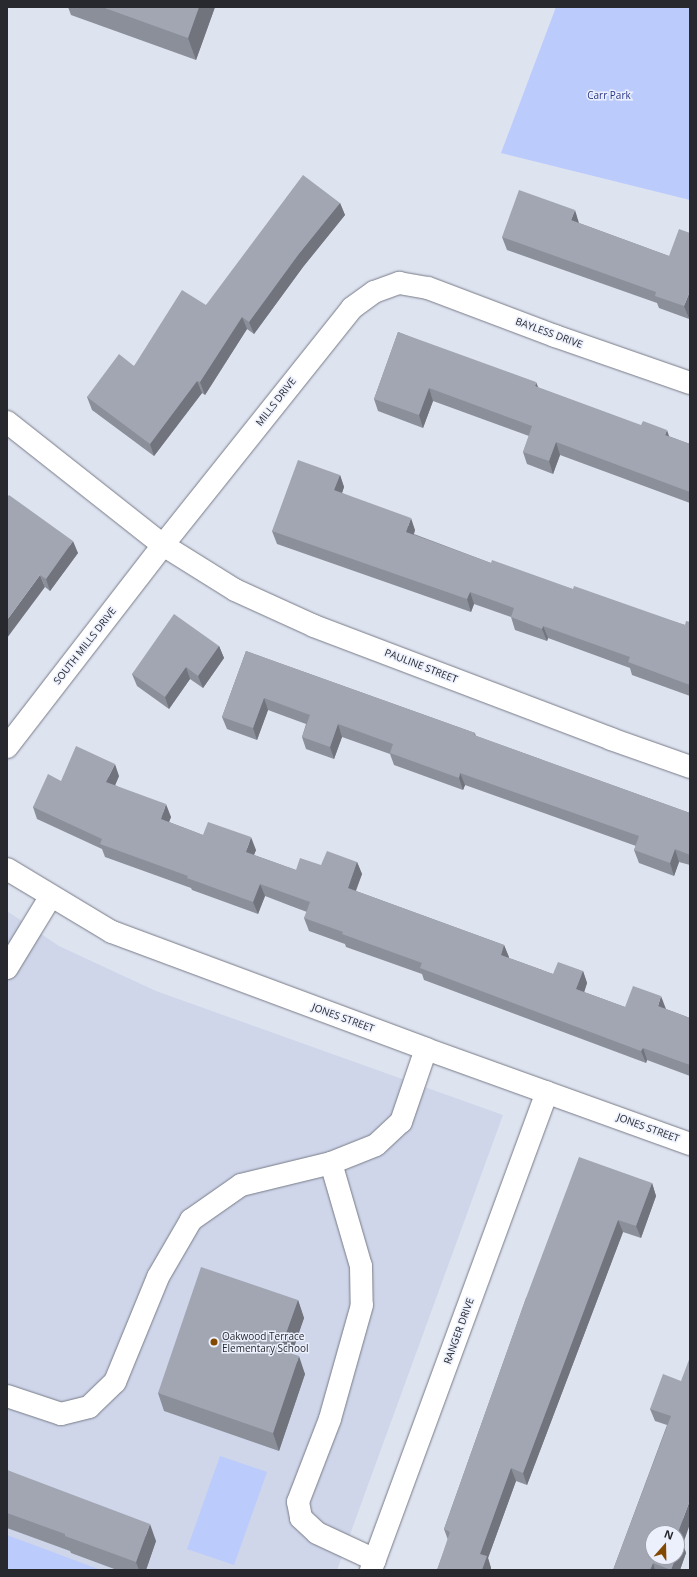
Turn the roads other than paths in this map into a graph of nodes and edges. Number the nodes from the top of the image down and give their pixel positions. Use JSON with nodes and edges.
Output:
{"nodes":[{"id":1,"x":407,"y":284,"type":"joint"},
{"id":2,"x":690,"y":383,"type":"edge"},
{"id":3,"x":7,"y":422,"type":"edge"},
{"id":4,"x":163,"y":545,"type":"junction"},
{"id":5,"x":7,"y":747,"type":"edge"},
{"id":6,"x":690,"y":767,"type":"edge"},
{"id":7,"x":7,"y":869,"type":"edge"},
{"id":8,"x":51,"y":896,"type":"junction"},
{"id":9,"x":7,"y":968,"type":"edge"},
{"id":10,"x":426,"y":1049,"type":"junction"},
{"id":11,"x":547,"y":1092,"type":"junction"},
{"id":12,"x":690,"y":1144,"type":"edge"},
{"id":13,"x":330,"y":1163,"type":"junction"},
{"id":14,"x":7,"y":1396,"type":"edge"},
{"id":15,"x":373,"y":1565,"type":"edge"}],
"edges":[{"from":1,"to":2,"type":"street","name":"BAYLESS DRIVE"},
{"from":1,"to":4,"type":"street","name":"MILLS DRIVE"},
{"from":3,"to":4,"type":"street","name":"PAULINE STREET"},
{"from":4,"to":5,"type":"street","name":"SOUTH MILLS DRIVE"},
{"from":4,"to":6,"type":"street","name":"PAULINE STREET"},
{"from":7,"to":8,"type":"street","name":"JONES STREET"},
{"from":8,"to":9,"type":"street"},
{"from":8,"to":10,"type":"street","name":"JONES STREET"},
{"from":10,"to":11,"type":"street","name":"JONES STREET"},
{"from":10,"to":13,"type":"street"},
{"from":11,"to":12,"type":"street","name":"JONES STREET"},
{"from":11,"to":15,"type":"street","name":"RANGER DRIVE"},
{"from":13,"to":14,"type":"street"},
{"from":13,"to":15,"type":"street"}]}
